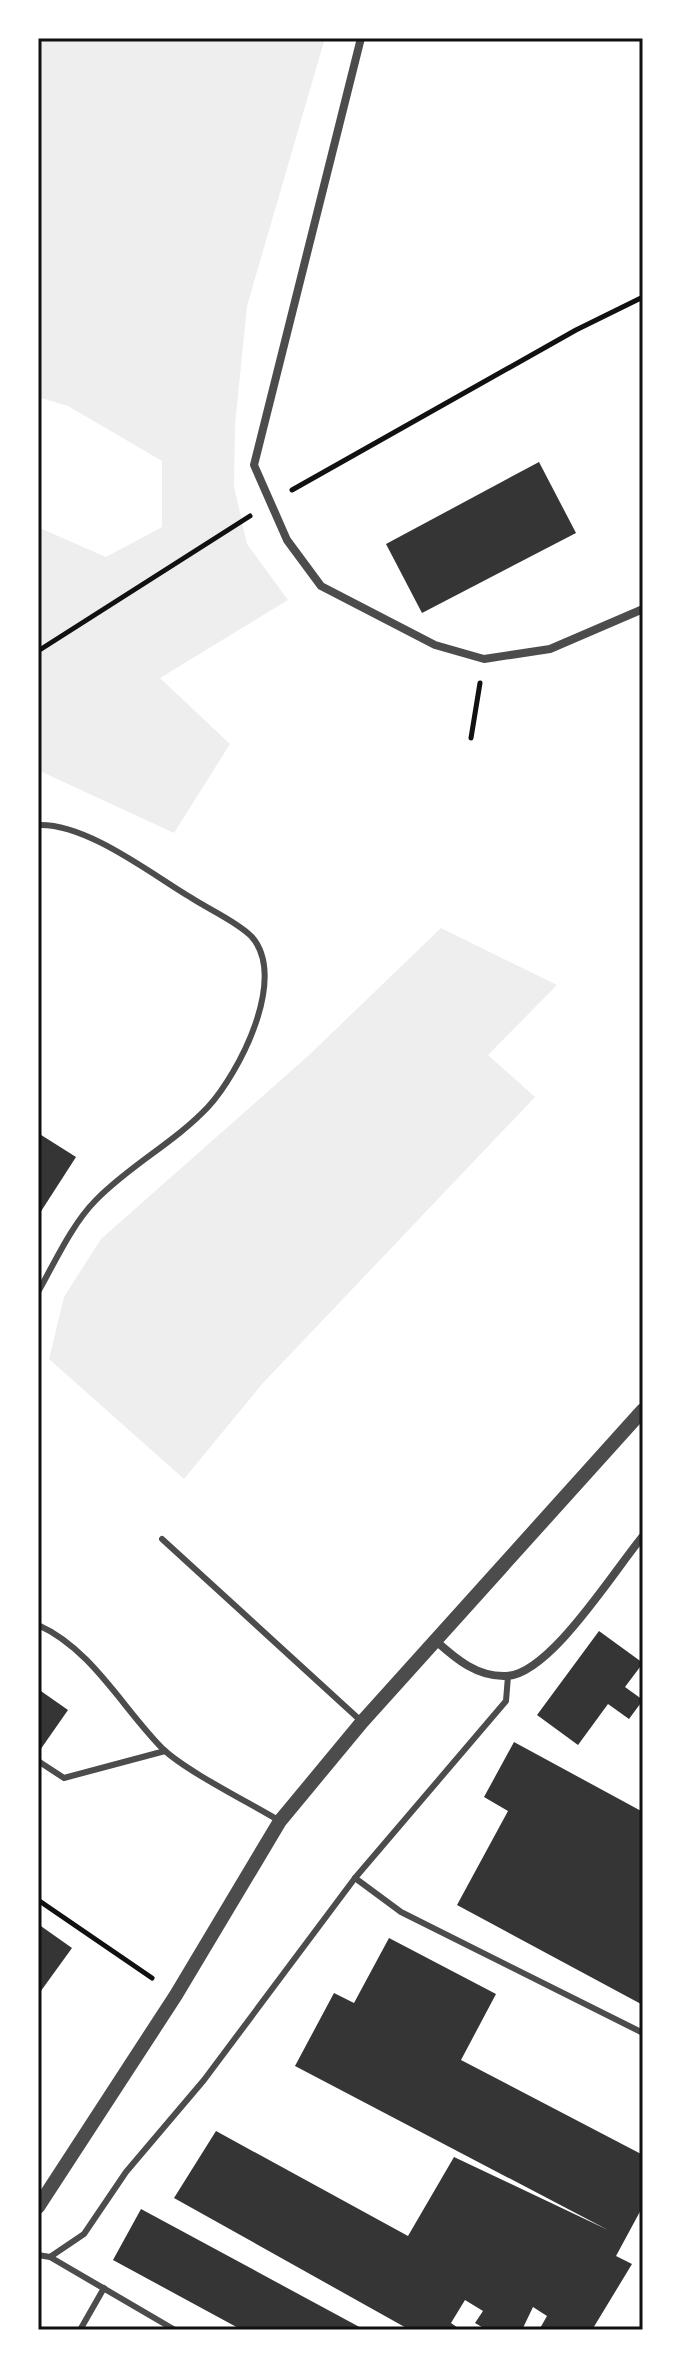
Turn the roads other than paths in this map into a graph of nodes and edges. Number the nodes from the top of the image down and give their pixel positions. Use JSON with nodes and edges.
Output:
{"nodes":[{"id":1,"x":361,"y":38,"type":"edge"},
{"id":2,"x":643,"y":609,"type":"edge"},
{"id":3,"x":38,"y":825,"type":"edge"},
{"id":4,"x":38,"y":1292,"type":"edge"},
{"id":5,"x":643,"y":1410,"type":"edge"},
{"id":6,"x":643,"y":1536,"type":"edge"},
{"id":7,"x":162,"y":1539,"type":"dead end"},
{"id":8,"x":38,"y":1625,"type":"edge"},
{"id":9,"x":436,"y":1641,"type":"junction"},
{"id":10,"x":508,"y":1676,"type":"junction"},
{"id":11,"x":362,"y":1722,"type":"junction"},
{"id":12,"x":165,"y":1751,"type":"junction"},
{"id":13,"x":38,"y":1761,"type":"edge"},
{"id":14,"x":280,"y":1821,"type":"junction"},
{"id":15,"x":355,"y":1878,"type":"junction"},
{"id":16,"x":643,"y":2033,"type":"edge"},
{"id":17,"x":39,"y":2203,"type":"edge"},
{"id":18,"x":38,"y":2255,"type":"edge"},
{"id":19,"x":50,"y":2257,"type":"junction"},
{"id":20,"x":104,"y":2288,"type":"junction"},
{"id":21,"x":80,"y":2330,"type":"edge"},
{"id":22,"x":175,"y":2330,"type":"edge"}],
"edges":[{"from":1,"to":2,"type":"street"},
{"from":3,"to":4,"type":"lane"},
{"from":5,"to":9,"type":"street"},
{"from":6,"to":10,"type":"street"},
{"from":7,"to":11,"type":"lane"},
{"from":8,"to":12,"type":"lane"},
{"from":9,"to":10,"type":"street"},
{"from":9,"to":11,"type":"street"},
{"from":10,"to":15,"type":"lane"},
{"from":11,"to":14,"type":"street"},
{"from":12,"to":13,"type":"lane"},
{"from":12,"to":14,"type":"lane"},
{"from":14,"to":17,"type":"street"},
{"from":15,"to":16,"type":"lane"},
{"from":15,"to":19,"type":"lane"},
{"from":18,"to":19,"type":"lane"},
{"from":19,"to":20,"type":"lane"},
{"from":20,"to":21,"type":"lane"},
{"from":20,"to":22,"type":"lane"}]}
